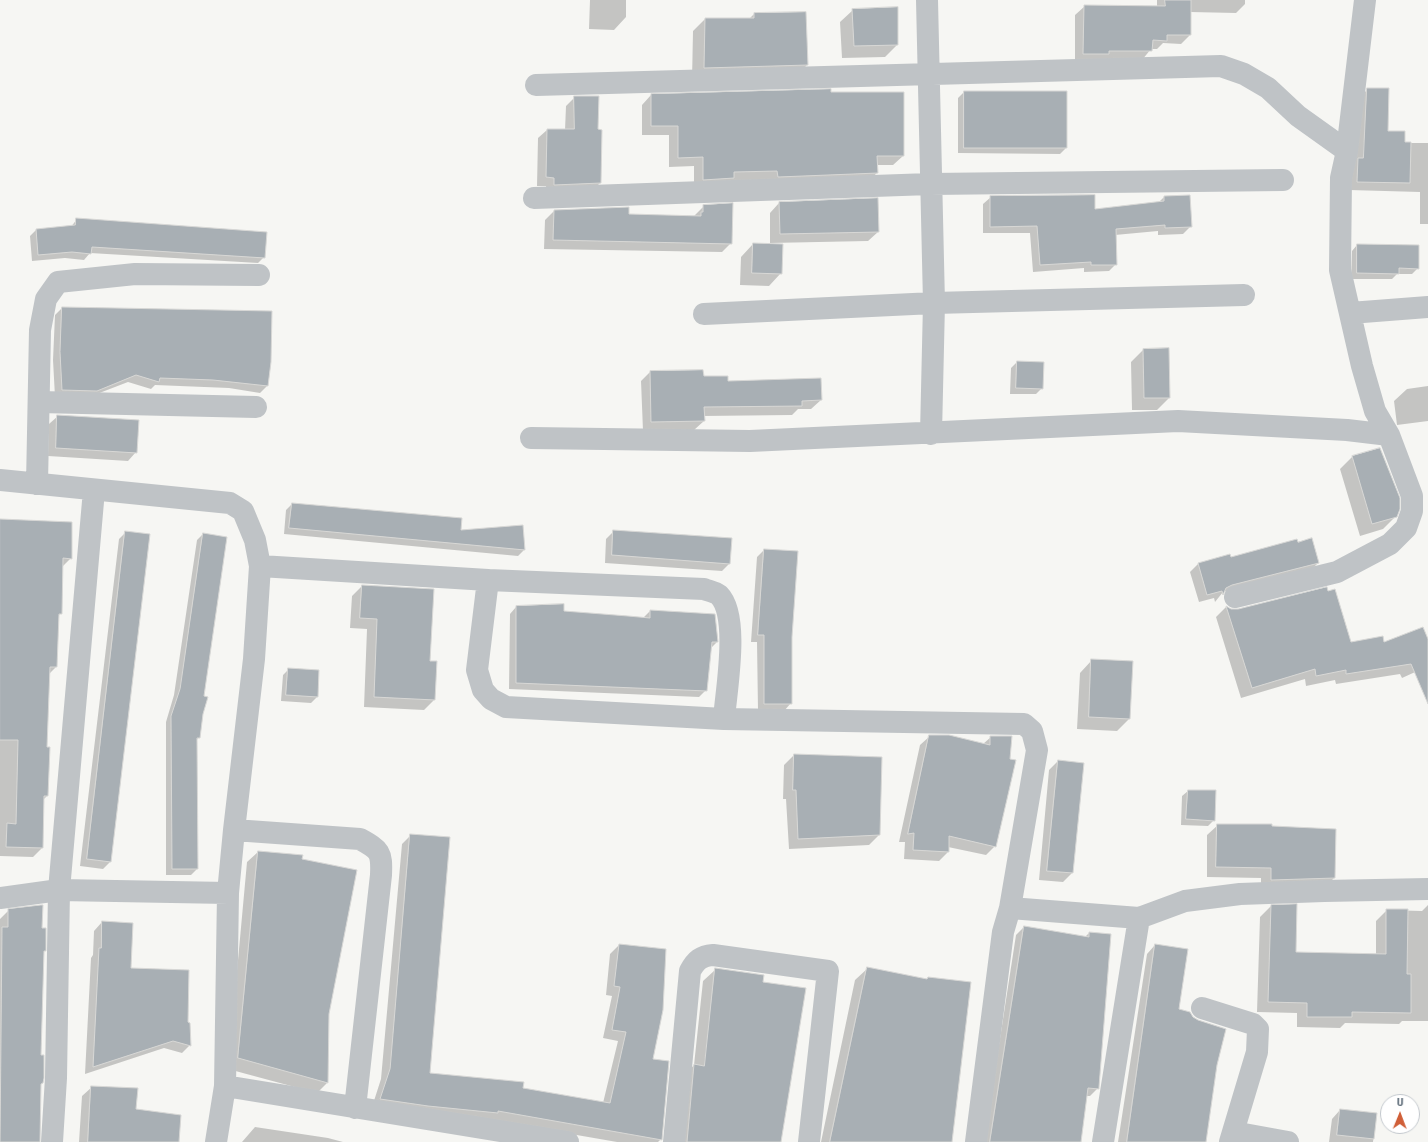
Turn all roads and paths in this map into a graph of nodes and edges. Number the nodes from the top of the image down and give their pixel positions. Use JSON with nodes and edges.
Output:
{"nodes":[{"id":1,"x":927,"y":0,"type":"edge"},
{"id":2,"x":1355,"y":0,"type":"edge"},
{"id":3,"x":1365,"y":0,"type":"edge"},
{"id":4,"x":1360,"y":24,"type":"junction"},
{"id":5,"x":928,"y":74,"type":"junction"},
{"id":6,"x":536,"y":86,"type":"dead end"},
{"id":7,"x":1347,"y":151,"type":"junction"},
{"id":8,"x":1283,"y":180,"type":"dead end"},
{"id":9,"x":930,"y":184,"type":"junction"},
{"id":10,"x":534,"y":198,"type":"dead end"},
{"id":11,"x":259,"y":275,"type":"dead end"},
{"id":12,"x":1244,"y":295,"type":"dead end"},
{"id":13,"x":934,"y":302,"type":"junction"},
{"id":14,"x":1428,"y":307,"type":"edge"},
{"id":15,"x":1350,"y":313,"type":"junction"},
{"id":16,"x":704,"y":314,"type":"dead end"},
{"id":17,"x":39,"y":402,"type":"junction"},
{"id":18,"x":256,"y":407,"type":"dead end"},
{"id":19,"x":931,"y":434,"type":"junction"},
{"id":20,"x":1389,"y":435,"type":"junction"},
{"id":21,"x":531,"y":438,"type":"dead end"},
{"id":22,"x":0,"y":480,"type":"edge"},
{"id":23,"x":37,"y":484,"type":"junction"},
{"id":24,"x":94,"y":490,"type":"junction"},
{"id":25,"x":1420,"y":495,"type":"edge"},
{"id":26,"x":260,"y":566,"type":"junction"},
{"id":27,"x":488,"y":580,"type":"junction"},
{"id":28,"x":1235,"y":598,"type":"dead end"},
{"id":29,"x":724,"y":719,"type":"junction"},
{"id":30,"x":234,"y":830,"type":"junction"},
{"id":31,"x":1428,"y":889,"type":"edge"},
{"id":32,"x":59,"y":890,"type":"junction"},
{"id":33,"x":228,"y":893,"type":"junction"},
{"id":34,"x":0,"y":898,"type":"edge"},
{"id":35,"x":1010,"y":908,"type":"junction"},
{"id":36,"x":1139,"y":918,"type":"junction"},
{"id":37,"x":1202,"y":1008,"type":"dead end"},
{"id":38,"x":225,"y":1086,"type":"junction"},
{"id":39,"x":355,"y":1108,"type":"junction"},
{"id":40,"x":1232,"y":1137,"type":"edge"},
{"id":41,"x":52,"y":1142,"type":"edge"},
{"id":42,"x":216,"y":1142,"type":"edge"},
{"id":43,"x":568,"y":1142,"type":"edge"},
{"id":44,"x":674,"y":1142,"type":"edge"},
{"id":45,"x":809,"y":1142,"type":"edge"},
{"id":46,"x":976,"y":1142,"type":"edge"},
{"id":47,"x":1103,"y":1142,"type":"edge"},
{"id":48,"x":1288,"y":1142,"type":"edge"}],
"edges":[{"from":1,"to":5,"type":"street"},
{"from":2,"to":4,"type":"street"},
{"from":3,"to":4,"type":"street"},
{"from":4,"to":7,"type":"street"},
{"from":5,"to":6,"type":"street"},
{"from":5,"to":7,"type":"street"},
{"from":5,"to":9,"type":"street"},
{"from":7,"to":15,"type":"street"},
{"from":8,"to":9,"type":"street"},
{"from":9,"to":10,"type":"street"},
{"from":9,"to":13,"type":"street"},
{"from":11,"to":17,"type":"street"},
{"from":12,"to":13,"type":"street"},
{"from":13,"to":16,"type":"street"},
{"from":13,"to":19,"type":"street"},
{"from":14,"to":15,"type":"street"},
{"from":15,"to":20,"type":"street"},
{"from":17,"to":18,"type":"street"},
{"from":17,"to":23,"type":"street"},
{"from":19,"to":20,"type":"street"},
{"from":19,"to":21,"type":"street"},
{"from":20,"to":25,"type":"street"},
{"from":22,"to":23,"type":"street"},
{"from":23,"to":24,"type":"street"},
{"from":24,"to":26,"type":"street"},
{"from":24,"to":32,"type":"street"},
{"from":25,"to":28,"type":"street"},
{"from":26,"to":27,"type":"street"},
{"from":26,"to":30,"type":"street"},
{"from":27,"to":29,"type":"street"},
{"from":27,"to":29,"type":"street"},
{"from":29,"to":35,"type":"street"},
{"from":30,"to":33,"type":"street"},
{"from":30,"to":39,"type":"street"},
{"from":31,"to":36,"type":"street"},
{"from":32,"to":33,"type":"street"},
{"from":32,"to":34,"type":"street"},
{"from":32,"to":41,"type":"street"},
{"from":33,"to":38,"type":"street"},
{"from":35,"to":36,"type":"street"},
{"from":35,"to":46,"type":"street"},
{"from":36,"to":47,"type":"street"},
{"from":37,"to":40,"type":"street"},
{"from":38,"to":39,"type":"street"},
{"from":38,"to":42,"type":"street"},
{"from":39,"to":43,"type":"street"},
{"from":40,"to":48,"type":"street"},
{"from":44,"to":45,"type":"street"}]}
